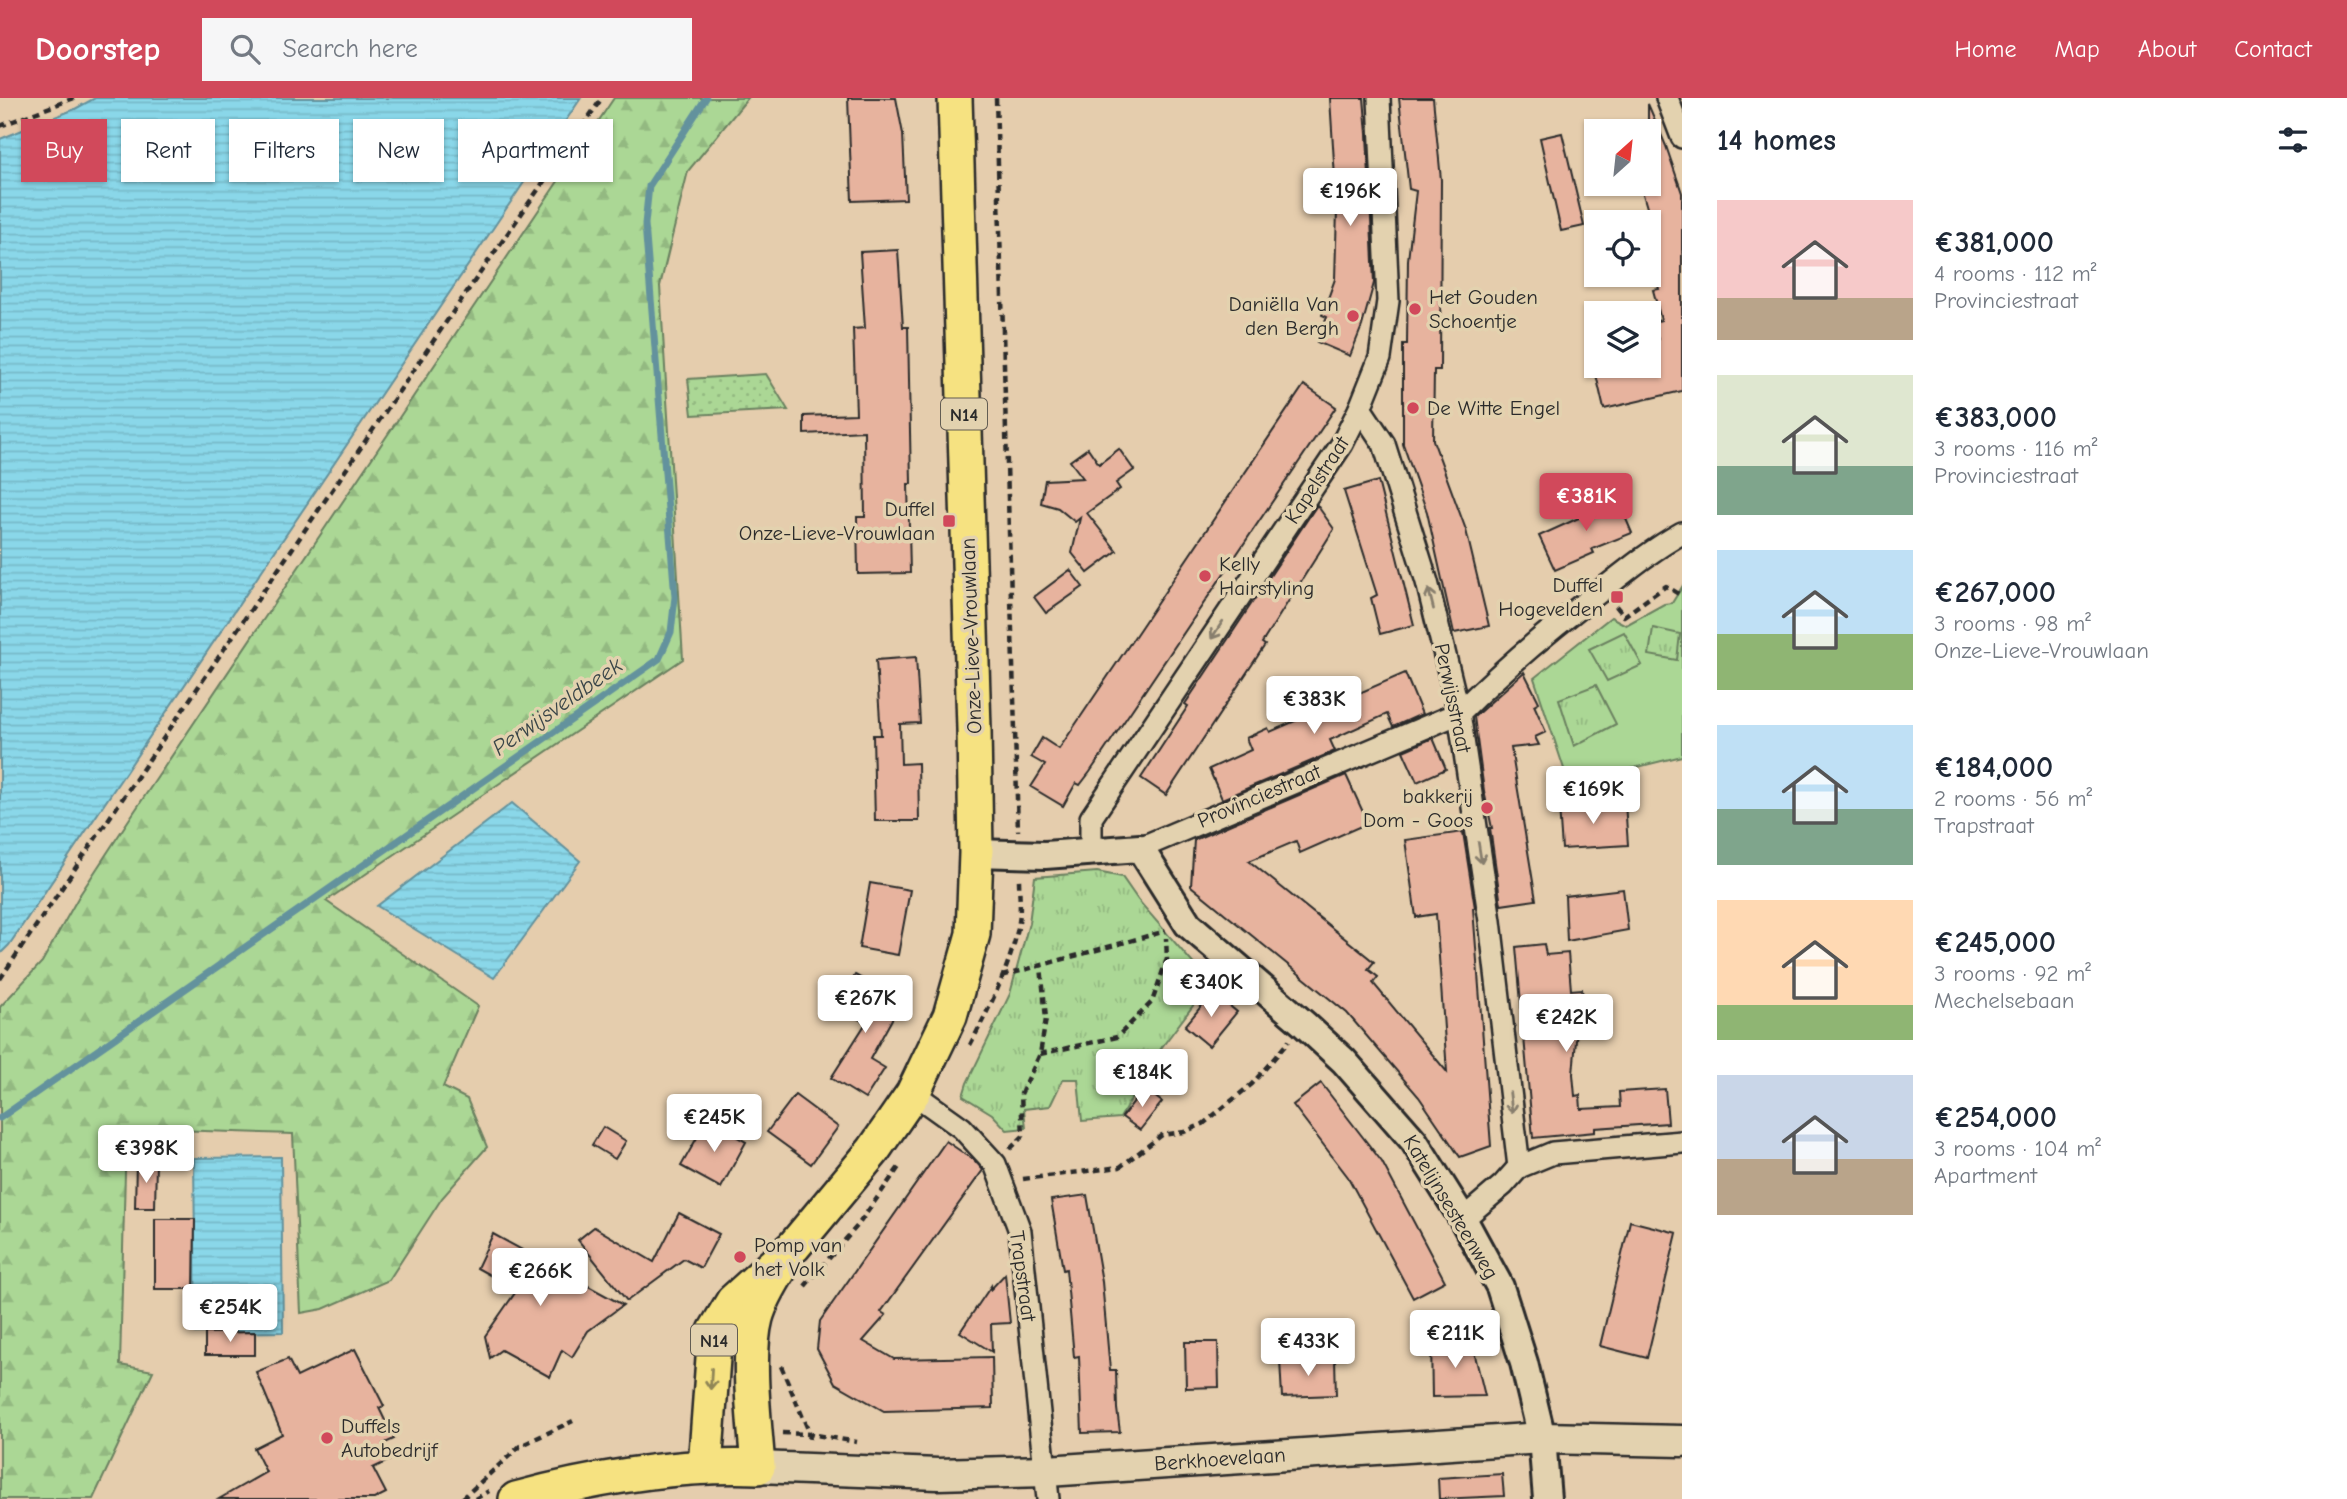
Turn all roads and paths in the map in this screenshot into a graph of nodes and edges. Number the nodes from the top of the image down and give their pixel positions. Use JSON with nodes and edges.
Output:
{"nodes":[{"id":1,"x":74,"y":98,"type":"edge"},
{"id":2,"x":602,"y":98,"type":"edge"},
{"id":3,"x":955,"y":98,"type":"edge"},
{"id":4,"x":996,"y":98,"type":"edge"},
{"id":5,"x":1379,"y":98,"type":"edge"},
{"id":6,"x":1667,"y":98,"type":"edge"},
{"id":7,"x":0,"y":126,"type":"edge"},
{"id":8,"x":1682,"y":137,"type":"edge"},
{"id":9,"x":1360,"y":408,"type":"junction"},
{"id":10,"x":1682,"y":533,"type":"edge"},
{"id":11,"x":1602,"y":589,"type":"junction"},
{"id":12,"x":1682,"y":596,"type":"edge"},
{"id":13,"x":1459,"y":713,"type":"junction"},
{"id":14,"x":1140,"y":848,"type":"junction"},
{"id":15,"x":1091,"y":852,"type":"junction"},
{"id":16,"x":976,"y":853,"type":"junction"},
{"id":17,"x":1019,"y":855,"type":"junction"},
{"id":18,"x":1177,"y":928,"type":"junction"},
{"id":19,"x":1041,"y":965,"type":"junction"},
{"id":20,"x":1001,"y":976,"type":"dead end"},
{"id":21,"x":0,"y":979,"type":"edge"},
{"id":22,"x":1304,"y":1024,"type":"junction"},
{"id":23,"x":1040,"y":1054,"type":"junction"},
{"id":24,"x":914,"y":1093,"type":"junction"},
{"id":25,"x":1682,"y":1142,"type":"edge"},
{"id":26,"x":888,"y":1156,"type":"junction"},
{"id":27,"x":1519,"y":1167,"type":"junction"},
{"id":28,"x":998,"y":1173,"type":"junction"},
{"id":29,"x":1463,"y":1219,"type":"junction"},
{"id":30,"x":794,"y":1246,"type":"junction"},
{"id":31,"x":799,"y":1293,"type":"dead end"},
{"id":32,"x":781,"y":1364,"type":"dead end"},
{"id":33,"x":573,"y":1421,"type":"dead end"},
{"id":34,"x":810,"y":1434,"type":"dead end"},
{"id":35,"x":1542,"y":1438,"type":"junction"},
{"id":36,"x":1682,"y":1441,"type":"edge"},
{"id":37,"x":705,"y":1467,"type":"junction"},
{"id":38,"x":758,"y":1467,"type":"junction"},
{"id":39,"x":1047,"y":1485,"type":"edge"},
{"id":40,"x":462,"y":1499,"type":"edge"},
{"id":41,"x":516,"y":1499,"type":"edge"},
{"id":42,"x":1547,"y":1499,"type":"edge"}],
"edges":[{"from":1,"to":7,"type":"path"},
{"from":2,"to":21,"type":"path"},
{"from":3,"to":16,"type":"main road","name":"Onze-Lieve-Vrouwlaan","number":"N14"},
{"from":4,"to":17,"type":"path","name":"Onze-Lieve-Vrouwlaan"},
{"from":5,"to":9,"type":"street","name":"Kapelstraat"},
{"from":6,"to":8,"type":"street"},
{"from":13,"to":9,"type":"street","name":"Perwijsstraat","one_way":true},
{"from":9,"to":15,"type":"street","name":"Kapelstraat","one_way":true},
{"from":10,"to":11,"type":"street","name":"Provinciestraat"},
{"from":11,"to":12,"type":"path"},
{"from":11,"to":13,"type":"street","name":"Provinciestraat"},
{"from":13,"to":14,"type":"street","name":"Provinciestraat"},
{"from":13,"to":27,"type":"street","name":"Perwijsstraat","one_way":true},
{"from":14,"to":15,"type":"street","name":"Provinciestraat"},
{"from":14,"to":18,"type":"street","name":"Katelijnsesteenweg"},
{"from":15,"to":17,"type":"street","name":"Provinciestraat"},
{"from":16,"to":17,"type":"street","name":"Provinciestraat"},
{"from":16,"to":24,"type":"main road","name":"Onze-Lieve-Vrouwlaan","number":"N14"},
{"from":18,"to":19,"type":"path"},
{"from":18,"to":22,"type":"street","name":"Katelijnsesteenweg"},
{"from":18,"to":23,"type":"path"},
{"from":19,"to":20,"type":"path"},
{"from":19,"to":23,"type":"path"},
{"from":22,"to":28,"type":"path"},
{"from":22,"to":29,"type":"street","name":"Katelijnsesteenweg"},
{"from":23,"to":28,"type":"path"},
{"from":24,"to":26,"type":"main road","name":"Onze-Lieve-Vrouwlaan","number":"N14"},
{"from":24,"to":28,"type":"street","name":"Trapstraat"},
{"from":25,"to":27,"type":"street"},
{"from":26,"to":30,"type":"main road","number":"N14"},
{"from":26,"to":31,"type":"path"},
{"from":27,"to":29,"type":"street"},
{"from":28,"to":39,"type":"street","name":"Trapstraat"},
{"from":29,"to":35,"type":"street","name":"Katelijnsesteenweg"},
{"from":30,"to":37,"type":"main road","number":"N14","one_way":true},
{"from":30,"to":38,"type":"main road","number":"N14"},
{"from":32,"to":34,"type":"path"},
{"from":33,"to":40,"type":"path"},
{"from":35,"to":36,"type":"main road","name":"Berkhoevelaan"},
{"from":35,"to":39,"type":"main road","name":"Berkhoevelaan"},
{"from":35,"to":42,"type":"street","name":"Katelijnsesteenweg"},
{"from":37,"to":38,"type":"main road"},
{"from":37,"to":41,"type":"main road"},
{"from":38,"to":39,"type":"main road","name":"Berkhoevelaan"}]}
